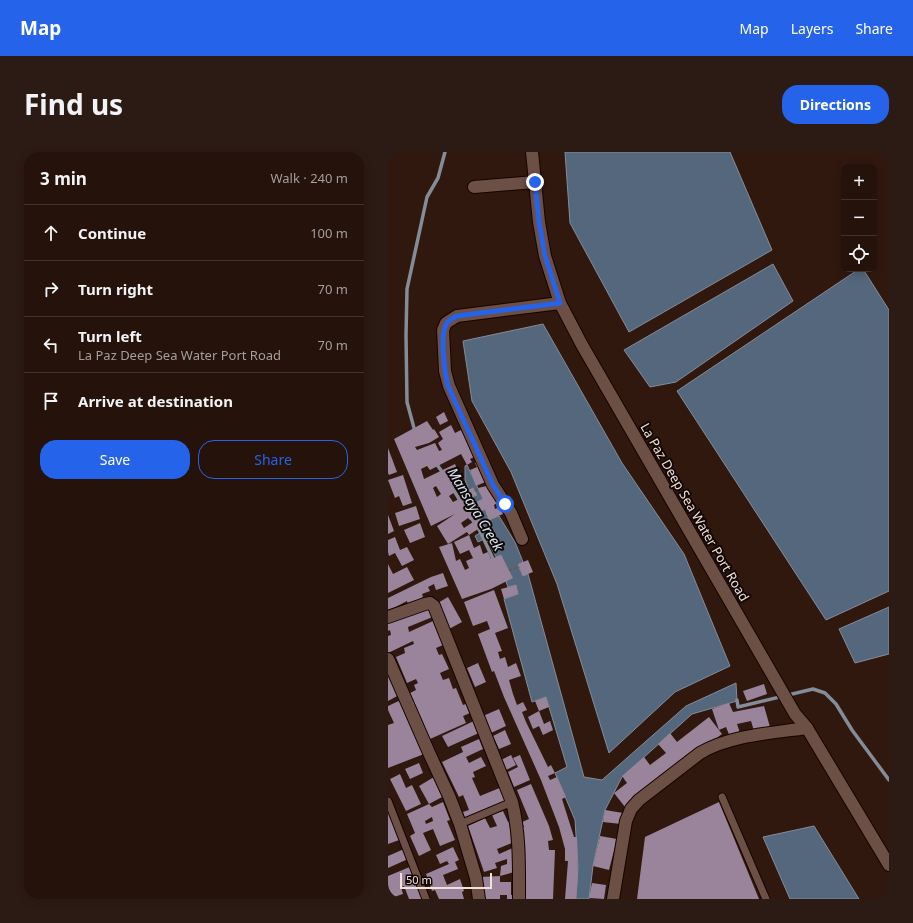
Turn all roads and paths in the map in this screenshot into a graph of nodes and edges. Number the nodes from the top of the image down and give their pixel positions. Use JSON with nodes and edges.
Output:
{"nodes":[{"id":1,"x":532,"y":152,"type":"edge"},
{"id":2,"x":535,"y":182,"type":"junction"},
{"id":3,"x":474,"y":187,"type":"dead end"},
{"id":4,"x":560,"y":303,"type":"junction"},
{"id":5,"x":478,"y":488,"type":"dead end"},
{"id":6,"x":475,"y":491,"type":"dead end"},
{"id":7,"x":522,"y":539,"type":"dead end"},
{"id":8,"x":519,"y":567,"type":"dead end"},
{"id":9,"x":509,"y":570,"type":"dead end"},
{"id":10,"x":388,"y":617,"type":"edge"},
{"id":11,"x":388,"y":659,"type":"edge"},
{"id":12,"x":807,"y":728,"type":"junction"},
{"id":13,"x":722,"y":797,"type":"dead end"},
{"id":14,"x":388,"y":801,"type":"edge"},
{"id":15,"x":512,"y":802,"type":"junction"},
{"id":16,"x":460,"y":824,"type":"junction"},
{"id":17,"x":889,"y":865,"type":"edge"},
{"id":18,"x":426,"y":899,"type":"edge"},
{"id":19,"x":479,"y":899,"type":"edge"},
{"id":20,"x":519,"y":899,"type":"edge"},
{"id":21,"x":613,"y":899,"type":"edge"},
{"id":22,"x":766,"y":899,"type":"edge"}],
"edges":[{"from":1,"to":2,"type":"street","name":"La Paz Deep Sea Water Port Road"},
{"from":2,"to":3,"type":"street"},
{"from":2,"to":4,"type":"street","name":"La Paz Deep Sea Water Port Road"},
{"from":4,"to":7,"type":"street"},
{"from":4,"to":12,"type":"street","name":"La Paz Deep Sea Water Port Road"},
{"from":5,"to":6,"type":"path"},
{"from":8,"to":9,"type":"path"},
{"from":10,"to":15,"type":"street"},
{"from":11,"to":16,"type":"street"},
{"from":12,"to":17,"type":"street","name":"La Paz Deep Sea Water Port Road"},
{"from":12,"to":21,"type":"street"},
{"from":13,"to":22,"type":"lane"},
{"from":14,"to":18,"type":"lane"},
{"from":15,"to":16,"type":"lane"},
{"from":15,"to":20,"type":"street"},
{"from":16,"to":19,"type":"street"}]}
